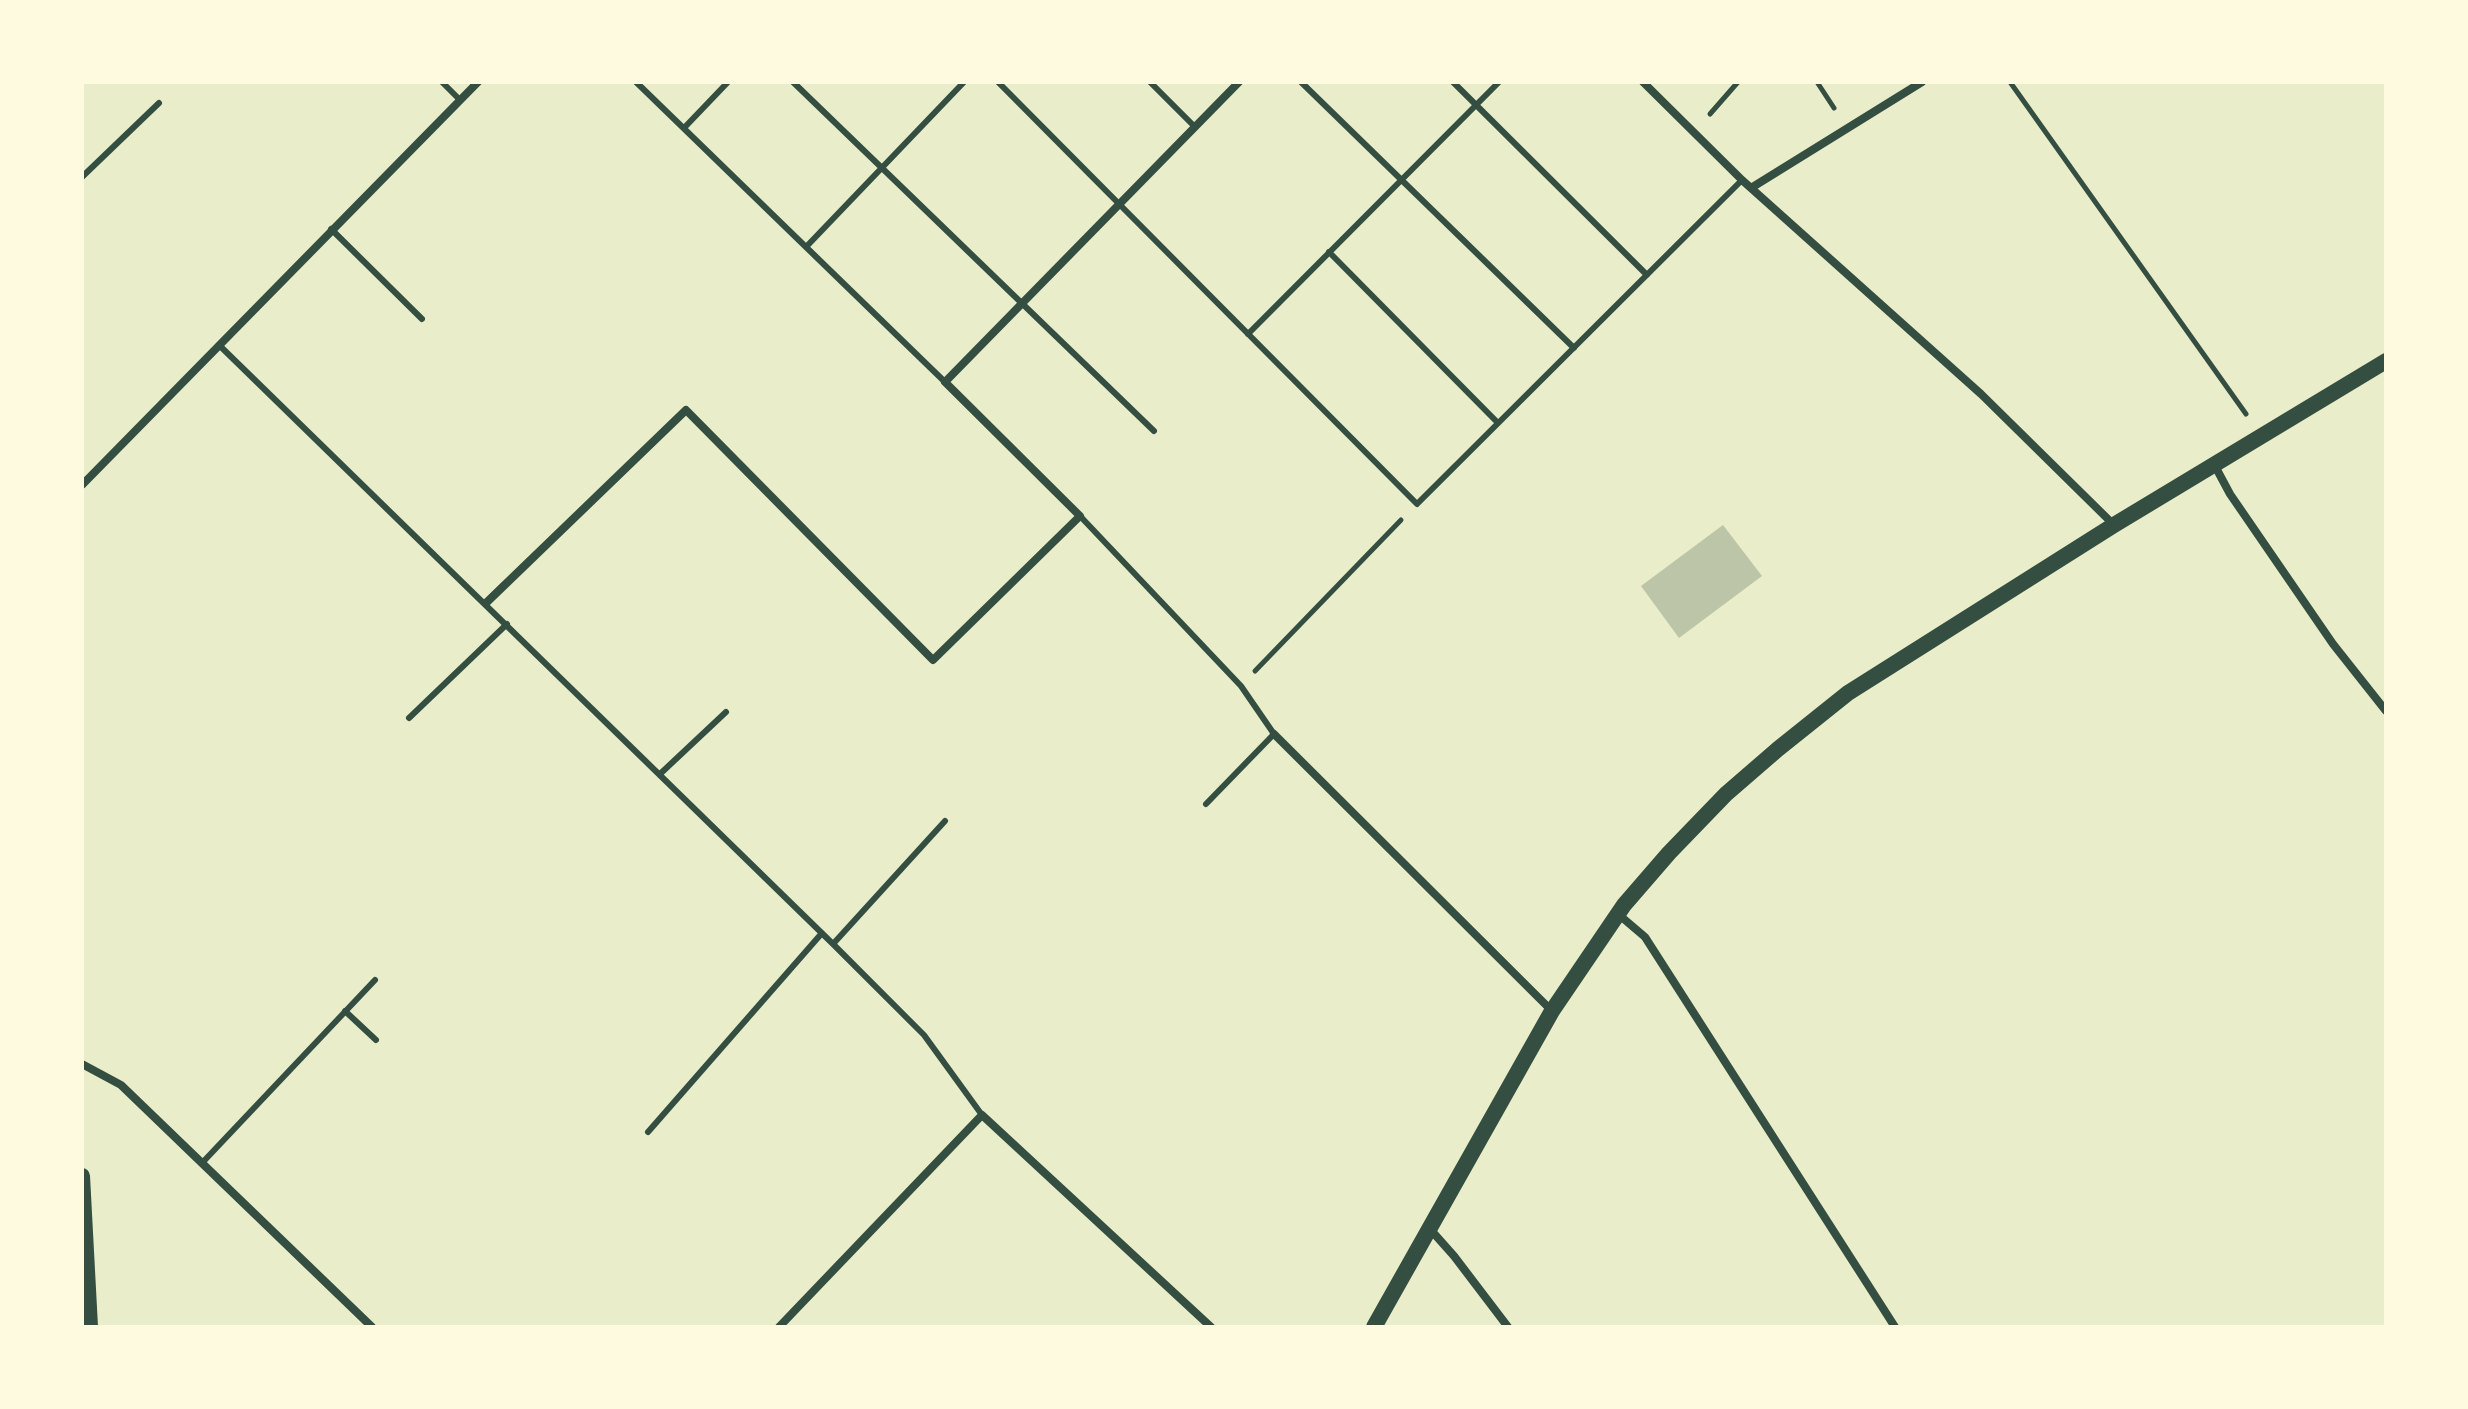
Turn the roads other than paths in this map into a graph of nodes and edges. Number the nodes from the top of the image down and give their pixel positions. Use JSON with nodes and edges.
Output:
{"nodes":[{"id":1,"x":442,"y":82,"type":"edge"},
{"id":2,"x":478,"y":82,"type":"edge"},
{"id":3,"x":636,"y":82,"type":"edge"},
{"id":4,"x":728,"y":82,"type":"edge"},
{"id":5,"x":793,"y":82,"type":"edge"},
{"id":6,"x":964,"y":82,"type":"edge"},
{"id":7,"x":998,"y":82,"type":"edge"},
{"id":8,"x":1150,"y":82,"type":"edge"},
{"id":9,"x":1239,"y":82,"type":"edge"},
{"id":10,"x":1301,"y":82,"type":"edge"},
{"id":11,"x":1453,"y":82,"type":"edge"},
{"id":12,"x":1499,"y":82,"type":"edge"},
{"id":13,"x":1643,"y":82,"type":"edge"},
{"id":14,"x":1922,"y":82,"type":"edge"},
{"id":15,"x":460,"y":100,"type":"junction"},
{"id":16,"x":159,"y":103,"type":"dead end"},
{"id":17,"x":1476,"y":105,"type":"junction"},
{"id":18,"x":1195,"y":127,"type":"junction"},
{"id":19,"x":684,"y":128,"type":"junction"},
{"id":20,"x":882,"y":168,"type":"junction"},
{"id":21,"x":82,"y":177,"type":"edge"},
{"id":22,"x":1402,"y":180,"type":"junction"},
{"id":23,"x":1742,"y":180,"type":"junction"},
{"id":24,"x":1751,"y":188,"type":"junction"},
{"id":25,"x":1120,"y":204,"type":"junction"},
{"id":26,"x":331,"y":229,"type":"junction"},
{"id":27,"x":806,"y":247,"type":"junction"},
{"id":28,"x":1329,"y":252,"type":"junction"},
{"id":29,"x":1647,"y":275,"type":"junction"},
{"id":30,"x":1022,"y":303,"type":"junction"},
{"id":31,"x":422,"y":319,"type":"dead end"},
{"id":32,"x":1248,"y":334,"type":"junction"},
{"id":33,"x":220,"y":346,"type":"junction"},
{"id":34,"x":1574,"y":348,"type":"junction"},
{"id":35,"x":2386,"y":361,"type":"edge"},
{"id":36,"x":945,"y":382,"type":"junction"},
{"id":37,"x":1498,"y":423,"type":"junction"},
{"id":38,"x":1154,"y":431,"type":"dead end"},
{"id":39,"x":2215,"y":466,"type":"junction"},
{"id":40,"x":82,"y":485,"type":"edge"},
{"id":41,"x":1080,"y":516,"type":"junction"},
{"id":42,"x":2114,"y":525,"type":"junction"},
{"id":43,"x":486,"y":603,"type":"junction"},
{"id":44,"x":507,"y":624,"type":"junction"},
{"id":45,"x":2386,"y":711,"type":"edge"},
{"id":46,"x":726,"y":712,"type":"dead end"},
{"id":47,"x":409,"y":718,"type":"dead end"},
{"id":48,"x":1274,"y":734,"type":"junction"},
{"id":49,"x":660,"y":774,"type":"junction"},
{"id":50,"x":1206,"y":804,"type":"dead end"},
{"id":51,"x":945,"y":821,"type":"dead end"},
{"id":52,"x":1618,"y":914,"type":"junction"},
{"id":53,"x":822,"y":933,"type":"junction"},
{"id":54,"x":833,"y":944,"type":"junction"},
{"id":55,"x":375,"y":980,"type":"dead end"},
{"id":56,"x":345,"y":1011,"type":"junction"},
{"id":57,"x":1552,"y":1011,"type":"junction"},
{"id":58,"x":376,"y":1040,"type":"dead end"},
{"id":59,"x":82,"y":1064,"type":"edge"},
{"id":60,"x":982,"y":1115,"type":"junction"},
{"id":61,"x":648,"y":1132,"type":"dead end"},
{"id":62,"x":202,"y":1163,"type":"junction"},
{"id":63,"x":82,"y":1176,"type":"edge"},
{"id":64,"x":1429,"y":1228,"type":"junction"},
{"id":65,"x":90,"y":1327,"type":"edge"},
{"id":66,"x":372,"y":1327,"type":"edge"},
{"id":67,"x":779,"y":1327,"type":"edge"},
{"id":68,"x":1211,"y":1327,"type":"edge"},
{"id":69,"x":1374,"y":1327,"type":"edge"},
{"id":70,"x":1508,"y":1327,"type":"edge"},
{"id":71,"x":1895,"y":1327,"type":"edge"}],
"edges":[{"from":1,"to":15,"type":"lane"},
{"from":2,"to":15,"type":"street"},
{"from":3,"to":19,"type":"lane"},
{"from":4,"to":19,"type":"lane"},
{"from":5,"to":20,"type":"lane"},
{"from":6,"to":20,"type":"lane"},
{"from":7,"to":25,"type":"lane"},
{"from":8,"to":18,"type":"lane"},
{"from":9,"to":18,"type":"street"},
{"from":10,"to":22,"type":"lane"},
{"from":11,"to":17,"type":"lane"},
{"from":12,"to":17,"type":"lane"},
{"from":13,"to":23,"type":"street"},
{"from":14,"to":24,"type":"street"},
{"from":15,"to":26,"type":"street"},
{"from":16,"to":21,"type":"lane"},
{"from":17,"to":22,"type":"lane"},
{"from":17,"to":29,"type":"lane"},
{"from":18,"to":25,"type":"street"},
{"from":19,"to":27,"type":"lane"},
{"from":20,"to":27,"type":"lane"},
{"from":20,"to":30,"type":"lane"},
{"from":22,"to":28,"type":"lane"},
{"from":22,"to":34,"type":"lane"},
{"from":23,"to":24,"type":"street"},
{"from":23,"to":29,"type":"lane"},
{"from":24,"to":42,"type":"street"},
{"from":25,"to":30,"type":"street"},
{"from":25,"to":32,"type":"lane"},
{"from":26,"to":31,"type":"lane"},
{"from":26,"to":33,"type":"street"},
{"from":27,"to":36,"type":"lane"},
{"from":28,"to":32,"type":"lane"},
{"from":28,"to":37,"type":"lane"},
{"from":29,"to":34,"type":"lane"},
{"from":30,"to":36,"type":"street"},
{"from":30,"to":38,"type":"lane"},
{"from":32,"to":37,"type":"lane"},
{"from":33,"to":40,"type":"street"},
{"from":33,"to":43,"type":"lane"},
{"from":34,"to":37,"type":"lane"},
{"from":35,"to":39,"type":"main road"},
{"from":36,"to":41,"type":"street"},
{"from":39,"to":42,"type":"main road"},
{"from":39,"to":45,"type":"street"},
{"from":41,"to":43,"type":"street"},
{"from":41,"to":48,"type":"lane"},
{"from":42,"to":52,"type":"main road"},
{"from":43,"to":44,"type":"lane"},
{"from":44,"to":47,"type":"lane"},
{"from":44,"to":49,"type":"lane"},
{"from":46,"to":49,"type":"lane"},
{"from":48,"to":50,"type":"lane"},
{"from":48,"to":57,"type":"street"},
{"from":49,"to":53,"type":"lane"},
{"from":51,"to":54,"type":"lane"},
{"from":52,"to":57,"type":"main road"},
{"from":52,"to":71,"type":"street"},
{"from":53,"to":54,"type":"lane"},
{"from":53,"to":61,"type":"lane"},
{"from":54,"to":60,"type":"lane"},
{"from":55,"to":56,"type":"lane"},
{"from":56,"to":58,"type":"lane"},
{"from":56,"to":62,"type":"lane"},
{"from":57,"to":64,"type":"main road"},
{"from":59,"to":62,"type":"street"},
{"from":60,"to":67,"type":"street"},
{"from":60,"to":68,"type":"street"},
{"from":62,"to":66,"type":"street"},
{"from":63,"to":65,"type":"main road"},
{"from":64,"to":69,"type":"main road"},
{"from":64,"to":70,"type":"street"}]}
